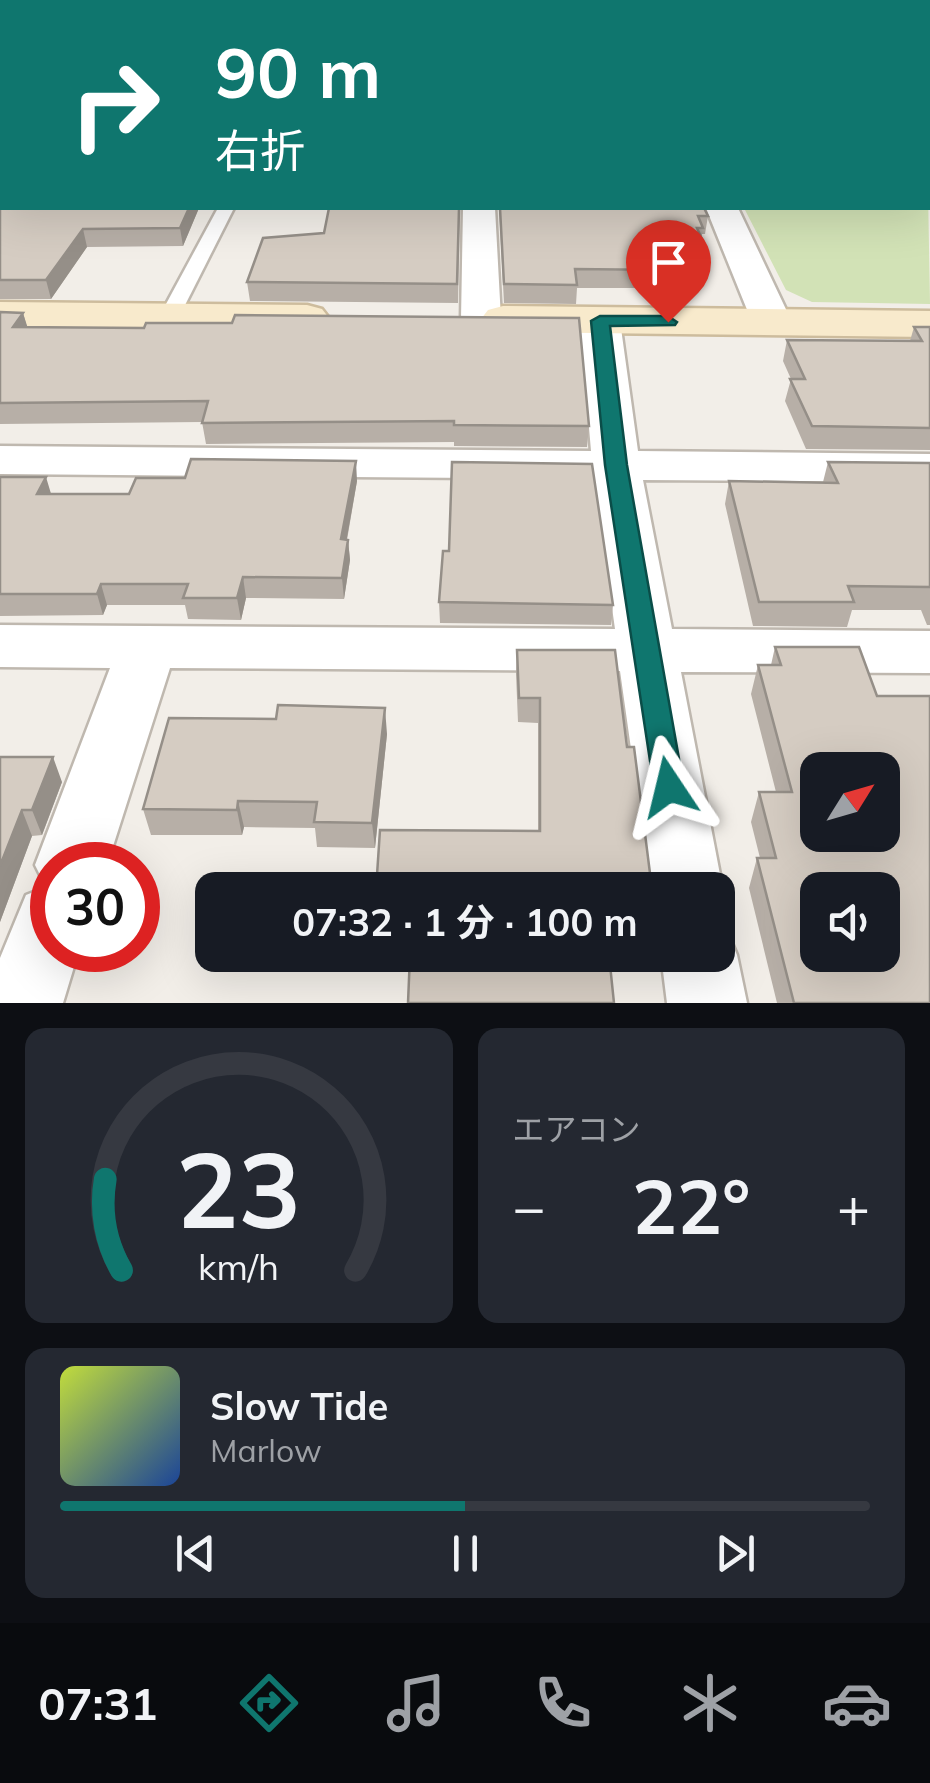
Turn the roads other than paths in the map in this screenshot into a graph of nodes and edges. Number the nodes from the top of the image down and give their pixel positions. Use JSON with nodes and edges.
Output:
{"nodes":[{"id":1,"x":225,"y":210,"type":"edge"},
{"id":2,"x":479,"y":210,"type":"edge"},
{"id":3,"x":723,"y":210,"type":"edge"},
{"id":4,"x":0,"y":315,"type":"edge"},
{"id":5,"x":169,"y":317,"type":"junction"},
{"id":6,"x":344,"y":318,"type":"edge"},
{"id":7,"x":461,"y":319,"type":"joint"},
{"id":8,"x":600,"y":321,"type":"junction"},
{"id":9,"x":772,"y":322,"type":"junction"},
{"id":10,"x":930,"y":324,"type":"edge"},
{"id":11,"x":0,"y":460,"type":"edge"},
{"id":12,"x":616,"y":465,"type":"junction"},
{"id":13,"x":930,"y":468,"type":"edge"},
{"id":14,"x":0,"y":646,"type":"edge"},
{"id":15,"x":147,"y":648,"type":"junction"},
{"id":16,"x":645,"y":650,"type":"junction"},
{"id":17,"x":930,"y":652,"type":"edge"},
{"id":18,"x":79,"y":842,"type":"edge"},
{"id":19,"x":684,"y":872,"type":"edge"},
{"id":20,"x":34,"y":972,"type":"edge"},
{"id":21,"x":702,"y":972,"type":"edge"},
{"id":22,"x":23,"y":1003,"type":"edge"},
{"id":23,"x":707,"y":1003,"type":"edge"}],
"edges":[{"from":1,"to":5,"type":"lane"},
{"from":2,"to":7,"type":"street"},
{"from":3,"to":9,"type":"street"},
{"from":4,"to":5,"type":"street"},
{"from":5,"to":6,"type":"street"},
{"from":7,"to":8,"type":"street"},
{"from":8,"to":9,"type":"street"},
{"from":8,"to":12,"type":"street"},
{"from":9,"to":10,"type":"street"},
{"from":11,"to":12,"type":"street"},
{"from":12,"to":13,"type":"street"},
{"from":12,"to":16,"type":"street"},
{"from":14,"to":15,"type":"street"},
{"from":15,"to":16,"type":"street"},
{"from":15,"to":18,"type":"street"},
{"from":16,"to":17,"type":"street"},
{"from":16,"to":19,"type":"street"},
{"from":20,"to":22,"type":"street"},
{"from":21,"to":23,"type":"street"}]}
